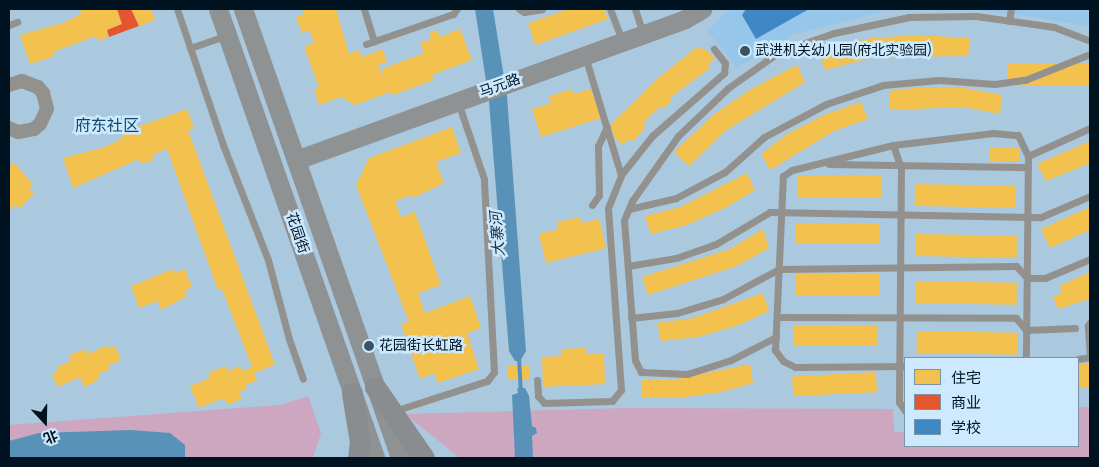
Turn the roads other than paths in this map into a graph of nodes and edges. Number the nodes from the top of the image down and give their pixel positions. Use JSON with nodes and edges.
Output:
{"nodes":[{"id":1,"x":177,"y":9,"type":"edge"},
{"id":2,"x":218,"y":9,"type":"edge"},
{"id":3,"x":244,"y":9,"type":"edge"},
{"id":4,"x":364,"y":9,"type":"edge"},
{"id":5,"x":457,"y":9,"type":"edge"},
{"id":6,"x":520,"y":9,"type":"edge"},
{"id":7,"x":542,"y":9,"type":"edge"},
{"id":8,"x":610,"y":9,"type":"edge"},
{"id":9,"x":635,"y":9,"type":"edge"},
{"id":10,"x":702,"y":9,"type":"edge"},
{"id":11,"x":1011,"y":9,"type":"edge"},
{"id":12,"x":1009,"y":21,"type":"junction"},
{"id":13,"x":17,"y":22,"type":"dead end"},
{"id":14,"x":9,"y":25,"type":"edge"},
{"id":15,"x":644,"y":34,"type":"junction"},
{"id":16,"x":227,"y":35,"type":"junction"},
{"id":17,"x":1090,"y":41,"type":"edge"},
{"id":18,"x":374,"y":42,"type":"junction"},
{"id":19,"x":622,"y":42,"type":"junction"},
{"id":20,"x":366,"y":44,"type":"dead end"},
{"id":21,"x":190,"y":48,"type":"junction"},
{"id":22,"x":714,"y":49,"type":"dead end"},
{"id":23,"x":1090,"y":54,"type":"edge"},
{"id":24,"x":585,"y":55,"type":"junction"},
{"id":25,"x":9,"y":85,"type":"edge"},
{"id":26,"x":458,"y":102,"type":"junction"},
{"id":27,"x":607,"y":127,"type":"junction"},
{"id":28,"x":1090,"y":128,"type":"edge"},
{"id":29,"x":9,"y":129,"type":"edge"},
{"id":30,"x":893,"y":145,"type":"junction"},
{"id":31,"x":1028,"y":156,"type":"junction"},
{"id":32,"x":296,"y":160,"type":"junction"},
{"id":33,"x":817,"y":164,"type":"junction"},
{"id":34,"x":900,"y":165,"type":"junction"},
{"id":35,"x":1028,"y":167,"type":"junction"},
{"id":36,"x":621,"y":175,"type":"junction"},
{"id":37,"x":1090,"y":196,"type":"edge"},
{"id":38,"x":592,"y":205,"type":"dead end"},
{"id":39,"x":629,"y":209,"type":"junction"},
{"id":40,"x":781,"y":212,"type":"junction"},
{"id":41,"x":900,"y":216,"type":"junction"},
{"id":42,"x":1028,"y":218,"type":"junction"},
{"id":43,"x":1090,"y":259,"type":"edge"},
{"id":44,"x":628,"y":266,"type":"junction"},
{"id":45,"x":900,"y":266,"type":"junction"},
{"id":46,"x":779,"y":269,"type":"junction"},
{"id":47,"x":1027,"y":278,"type":"junction"},
{"id":48,"x":777,"y":317,"type":"junction"},
{"id":49,"x":631,"y":318,"type":"junction"},
{"id":50,"x":899,"y":318,"type":"junction"},
{"id":51,"x":1090,"y":322,"type":"edge"},
{"id":52,"x":1075,"y":328,"type":"dead end"},
{"id":53,"x":1026,"y":330,"type":"junction"},
{"id":54,"x":776,"y":337,"type":"junction"},
{"id":55,"x":1026,"y":357,"type":"edge"},
{"id":56,"x":1090,"y":357,"type":"edge"},
{"id":57,"x":902,"y":366,"type":"edge"},
{"id":58,"x":303,"y":379,"type":"dead end"},
{"id":59,"x":537,"y":380,"type":"dead end"},
{"id":60,"x":375,"y":387,"type":"joint"},
{"id":61,"x":352,"y":393,"type":"junction"},
{"id":62,"x":904,"y":410,"type":"edge"},
{"id":63,"x":387,"y":414,"type":"junction"},
{"id":64,"x":358,"y":458,"type":"edge"},
{"id":65,"x":374,"y":458,"type":"edge"},
{"id":66,"x":400,"y":458,"type":"edge"},
{"id":67,"x":424,"y":458,"type":"edge"}],
"edges":[{"from":1,"to":21,"type":"lane"},
{"from":2,"to":16,"type":"main road","name":"花园街"},
{"from":3,"to":32,"type":"main road","name":"花园街"},
{"from":4,"to":18,"type":"lane"},
{"from":5,"to":18,"type":"lane"},
{"from":6,"to":7,"type":"lane"},
{"from":8,"to":19,"type":"lane"},
{"from":9,"to":15,"type":"lane"},
{"from":10,"to":15,"type":"main road","name":"马元路"},
{"from":11,"to":12,"type":"lane"},
{"from":12,"to":17,"type":"lane"},
{"from":12,"to":39,"type":"lane"},
{"from":13,"to":14,"type":"lane"},
{"from":15,"to":19,"type":"main road","name":"马元路"},
{"from":16,"to":21,"type":"lane"},
{"from":16,"to":61,"type":"main road","name":"花园街"},
{"from":18,"to":20,"type":"lane"},
{"from":19,"to":24,"type":"main road","name":"马元路"},
{"from":21,"to":58,"type":"lane"},
{"from":22,"to":36,"type":"lane"},
{"from":23,"to":39,"type":"lane"},
{"from":24,"to":26,"type":"main road","name":"马元路"},
{"from":24,"to":27,"type":"lane"},
{"from":25,"to":29,"type":"street"},
{"from":26,"to":32,"type":"main road","name":"马元路"},
{"from":26,"to":63,"type":"lane"},
{"from":27,"to":36,"type":"lane"},
{"from":27,"to":38,"type":"lane"},
{"from":28,"to":31,"type":"lane"},
{"from":30,"to":31,"type":"lane"},
{"from":30,"to":33,"type":"lane"},
{"from":30,"to":34,"type":"lane"},
{"from":31,"to":35,"type":"lane"},
{"from":32,"to":60,"type":"main road","name":"花园街"},
{"from":33,"to":34,"type":"lane"},
{"from":33,"to":40,"type":"lane"},
{"from":34,"to":35,"type":"lane"},
{"from":34,"to":41,"type":"lane"},
{"from":35,"to":42,"type":"lane"},
{"from":36,"to":59,"type":"lane"},
{"from":37,"to":42,"type":"lane"},
{"from":39,"to":44,"type":"lane"},
{"from":40,"to":41,"type":"lane"},
{"from":40,"to":44,"type":"lane"},
{"from":40,"to":46,"type":"lane"},
{"from":41,"to":42,"type":"lane"},
{"from":41,"to":45,"type":"lane"},
{"from":42,"to":47,"type":"lane"},
{"from":43,"to":47,"type":"lane"},
{"from":44,"to":49,"type":"lane"},
{"from":45,"to":46,"type":"lane"},
{"from":45,"to":47,"type":"lane"},
{"from":45,"to":50,"type":"lane"},
{"from":46,"to":48,"type":"lane"},
{"from":46,"to":49,"type":"lane"},
{"from":47,"to":53,"type":"lane"},
{"from":48,"to":50,"type":"lane"},
{"from":48,"to":54,"type":"lane"},
{"from":49,"to":54,"type":"lane"},
{"from":50,"to":53,"type":"lane"},
{"from":50,"to":57,"type":"lane"},
{"from":51,"to":56,"type":"lane"},
{"from":52,"to":53,"type":"lane"},
{"from":53,"to":55,"type":"lane"},
{"from":54,"to":57,"type":"lane"},
{"from":57,"to":62,"type":"lane"},
{"from":60,"to":63,"type":"main road"},
{"from":61,"to":64,"type":"main road"},
{"from":61,"to":65,"type":"main road","name":"花园街"},
{"from":63,"to":66,"type":"main road"},
{"from":63,"to":67,"type":"main road"}]}
